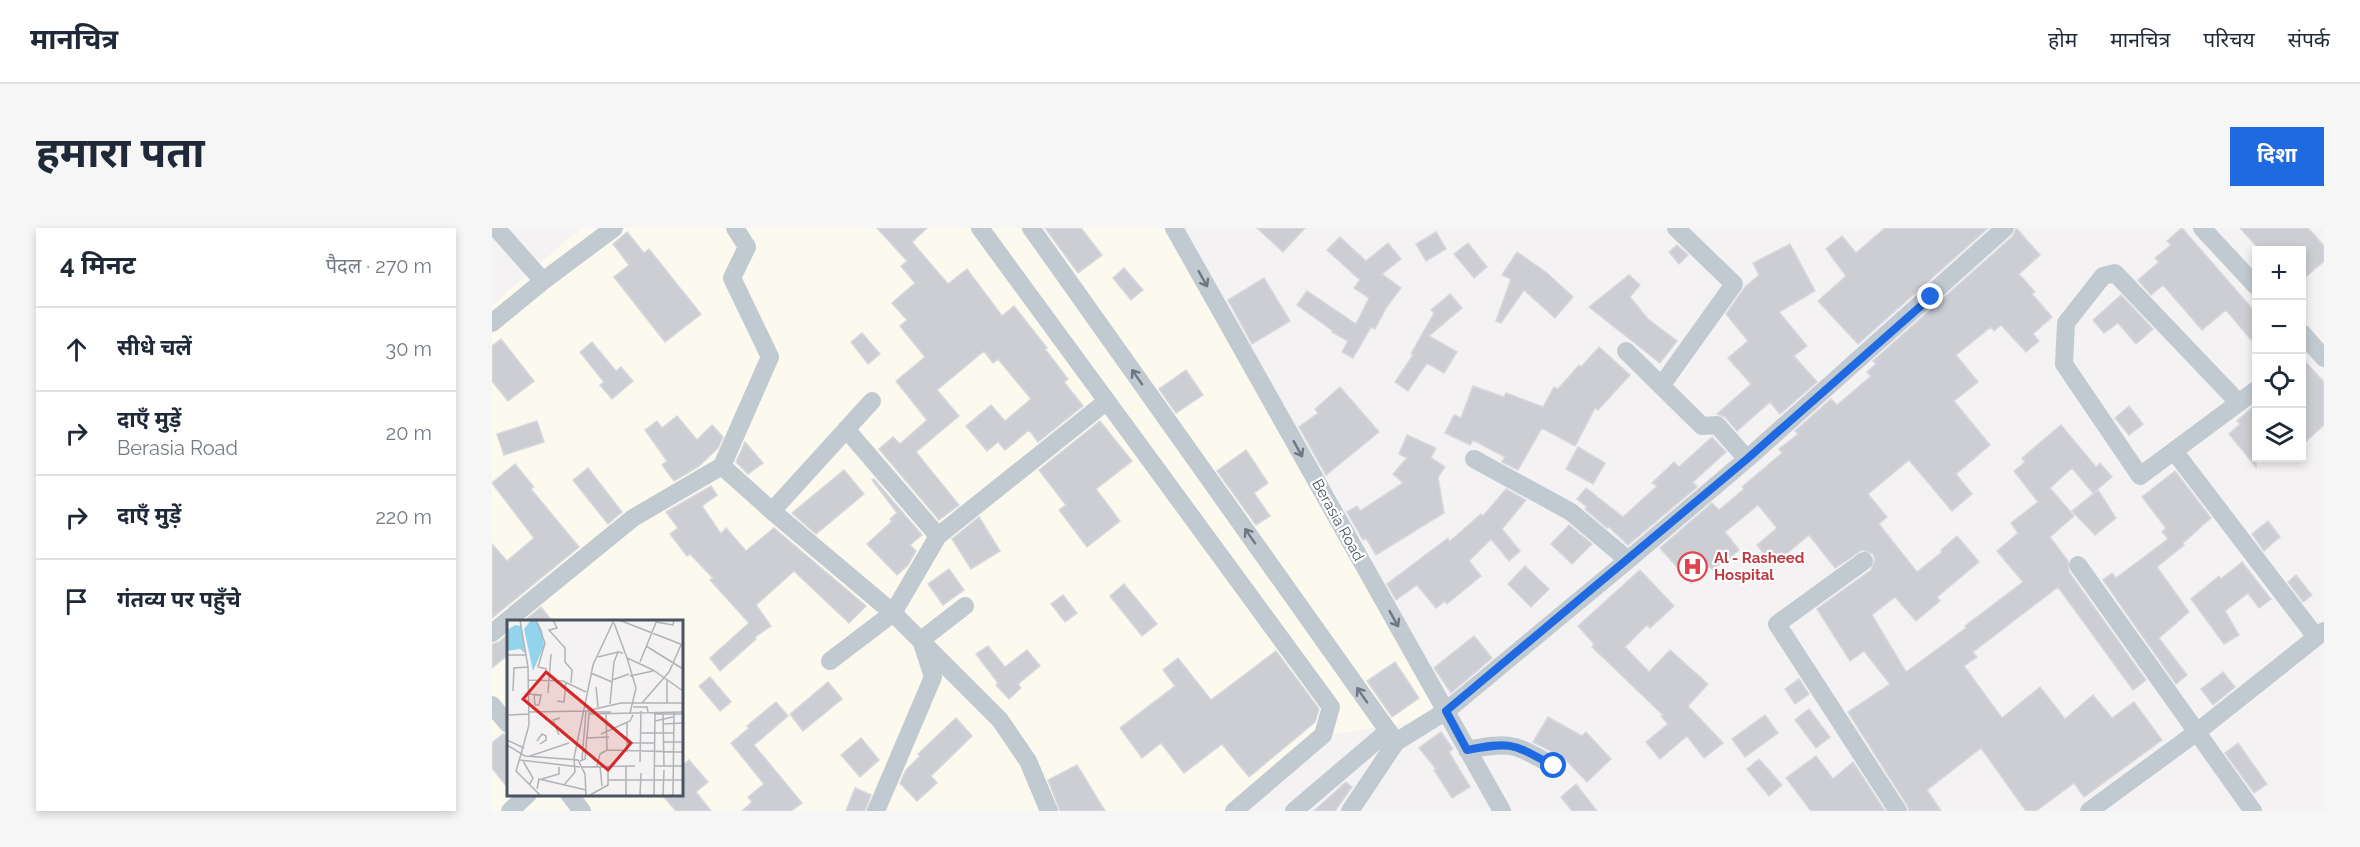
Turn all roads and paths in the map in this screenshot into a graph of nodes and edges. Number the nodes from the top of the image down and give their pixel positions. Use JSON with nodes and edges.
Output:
{"nodes":[{"id":1,"x":496,"y":228,"type":"edge"},
{"id":2,"x":614,"y":228,"type":"edge"},
{"id":3,"x":735,"y":228,"type":"edge"},
{"id":4,"x":980,"y":228,"type":"edge"},
{"id":5,"x":1031,"y":228,"type":"edge"},
{"id":6,"x":1174,"y":228,"type":"edge"},
{"id":7,"x":1676,"y":228,"type":"edge"},
{"id":8,"x":2005,"y":228,"type":"edge"},
{"id":9,"x":2202,"y":228,"type":"edge"},
{"id":10,"x":543,"y":281,"type":"junction"},
{"id":11,"x":2252,"y":282,"type":"edge"},
{"id":12,"x":492,"y":323,"type":"edge"},
{"id":13,"x":1626,"y":351,"type":"dead end"},
{"id":14,"x":1661,"y":386,"type":"junction"},
{"id":15,"x":2252,"y":393,"type":"edge"},
{"id":16,"x":872,"y":401,"type":"dead end"},
{"id":17,"x":1107,"y":401,"type":"junction"},
{"id":18,"x":2239,"y":403,"type":"junction"},
{"id":19,"x":846,"y":429,"type":"junction"},
{"id":20,"x":2174,"y":451,"type":"junction"},
{"id":21,"x":1474,"y":459,"type":"dead end"},
{"id":22,"x":1747,"y":459,"type":"junction"},
{"id":23,"x":722,"y":466,"type":"junction"},
{"id":24,"x":772,"y":511,"type":"junction"},
{"id":25,"x":938,"y":536,"type":"junction"},
{"id":26,"x":1628,"y":560,"type":"junction"},
{"id":27,"x":1864,"y":561,"type":"dead end"},
{"id":28,"x":2078,"y":565,"type":"dead end"},
{"id":29,"x":965,"y":606,"type":"dead end"},
{"id":30,"x":893,"y":613,"type":"junction"},
{"id":31,"x":508,"y":620,"type":"edge"},
{"id":32,"x":507,"y":621,"type":"edge"},
{"id":33,"x":492,"y":633,"type":"edge"},
{"id":34,"x":2320,"y":634,"type":"edge"},
{"id":35,"x":921,"y":640,"type":"junction"},
{"id":36,"x":830,"y":661,"type":"dead end"},
{"id":37,"x":492,"y":705,"type":"edge"},
{"id":38,"x":1446,"y":711,"type":"junction"},
{"id":39,"x":507,"y":723,"type":"edge"},
{"id":40,"x":2197,"y":732,"type":"junction"},
{"id":41,"x":1392,"y":737,"type":"junction"},
{"id":42,"x":1467,"y":750,"type":"junction"},
{"id":43,"x":1554,"y":766,"type":"dead end"},
{"id":44,"x":527,"y":796,"type":"edge"},
{"id":45,"x":570,"y":796,"type":"edge"},
{"id":46,"x":510,"y":811,"type":"edge"},
{"id":47,"x":582,"y":811,"type":"edge"},
{"id":48,"x":876,"y":811,"type":"edge"},
{"id":49,"x":1050,"y":811,"type":"edge"},
{"id":50,"x":1234,"y":811,"type":"edge"},
{"id":51,"x":1294,"y":811,"type":"edge"},
{"id":52,"x":1350,"y":811,"type":"edge"},
{"id":53,"x":1502,"y":811,"type":"edge"},
{"id":54,"x":1898,"y":811,"type":"edge"},
{"id":55,"x":2089,"y":811,"type":"edge"},
{"id":56,"x":2253,"y":811,"type":"edge"}],
"edges":[{"from":1,"to":10,"type":"street"},
{"from":2,"to":10,"type":"street"},
{"from":3,"to":23,"type":"street"},
{"from":4,"to":17,"type":"street"},
{"from":41,"to":5,"type":"street","one_way":true},
{"from":6,"to":38,"type":"street","name":"Berasia Road","one_way":true},
{"from":7,"to":14,"type":"street"},
{"from":8,"to":22,"type":"street"},
{"from":9,"to":11,"type":"street"},
{"from":10,"to":12,"type":"street"},
{"from":13,"to":14,"type":"street"},
{"from":14,"to":22,"type":"street"},
{"from":15,"to":18,"type":"street"},
{"from":16,"to":19,"type":"street"},
{"from":17,"to":25,"type":"street"},
{"from":17,"to":50,"type":"street"},
{"from":18,"to":20,"type":"street"},
{"from":18,"to":20,"type":"street"},
{"from":19,"to":24,"type":"street"},
{"from":19,"to":25,"type":"street"},
{"from":20,"to":34,"type":"street"},
{"from":21,"to":26,"type":"street"},
{"from":22,"to":26,"type":"street"},
{"from":23,"to":24,"type":"street"},
{"from":23,"to":31,"type":"street"},
{"from":24,"to":30,"type":"street"},
{"from":25,"to":30,"type":"street"},
{"from":26,"to":38,"type":"street"},
{"from":27,"to":54,"type":"street"},
{"from":28,"to":40,"type":"street"},
{"from":29,"to":35,"type":"street"},
{"from":30,"to":35,"type":"street"},
{"from":30,"to":36,"type":"street"},
{"from":32,"to":33,"type":"street"},
{"from":34,"to":40,"type":"street"},
{"from":35,"to":48,"type":"street"},
{"from":35,"to":49,"type":"street"},
{"from":37,"to":39,"type":"street"},
{"from":38,"to":41,"type":"street"},
{"from":38,"to":42,"type":"street","name":"Berasia Road"},
{"from":40,"to":55,"type":"street"},
{"from":40,"to":56,"type":"street"},
{"from":41,"to":51,"type":"street"},
{"from":41,"to":52,"type":"street"},
{"from":42,"to":43,"type":"street"},
{"from":42,"to":53,"type":"street","name":"Berasia Road"},
{"from":44,"to":46,"type":"street"},
{"from":45,"to":47,"type":"street"}]}
